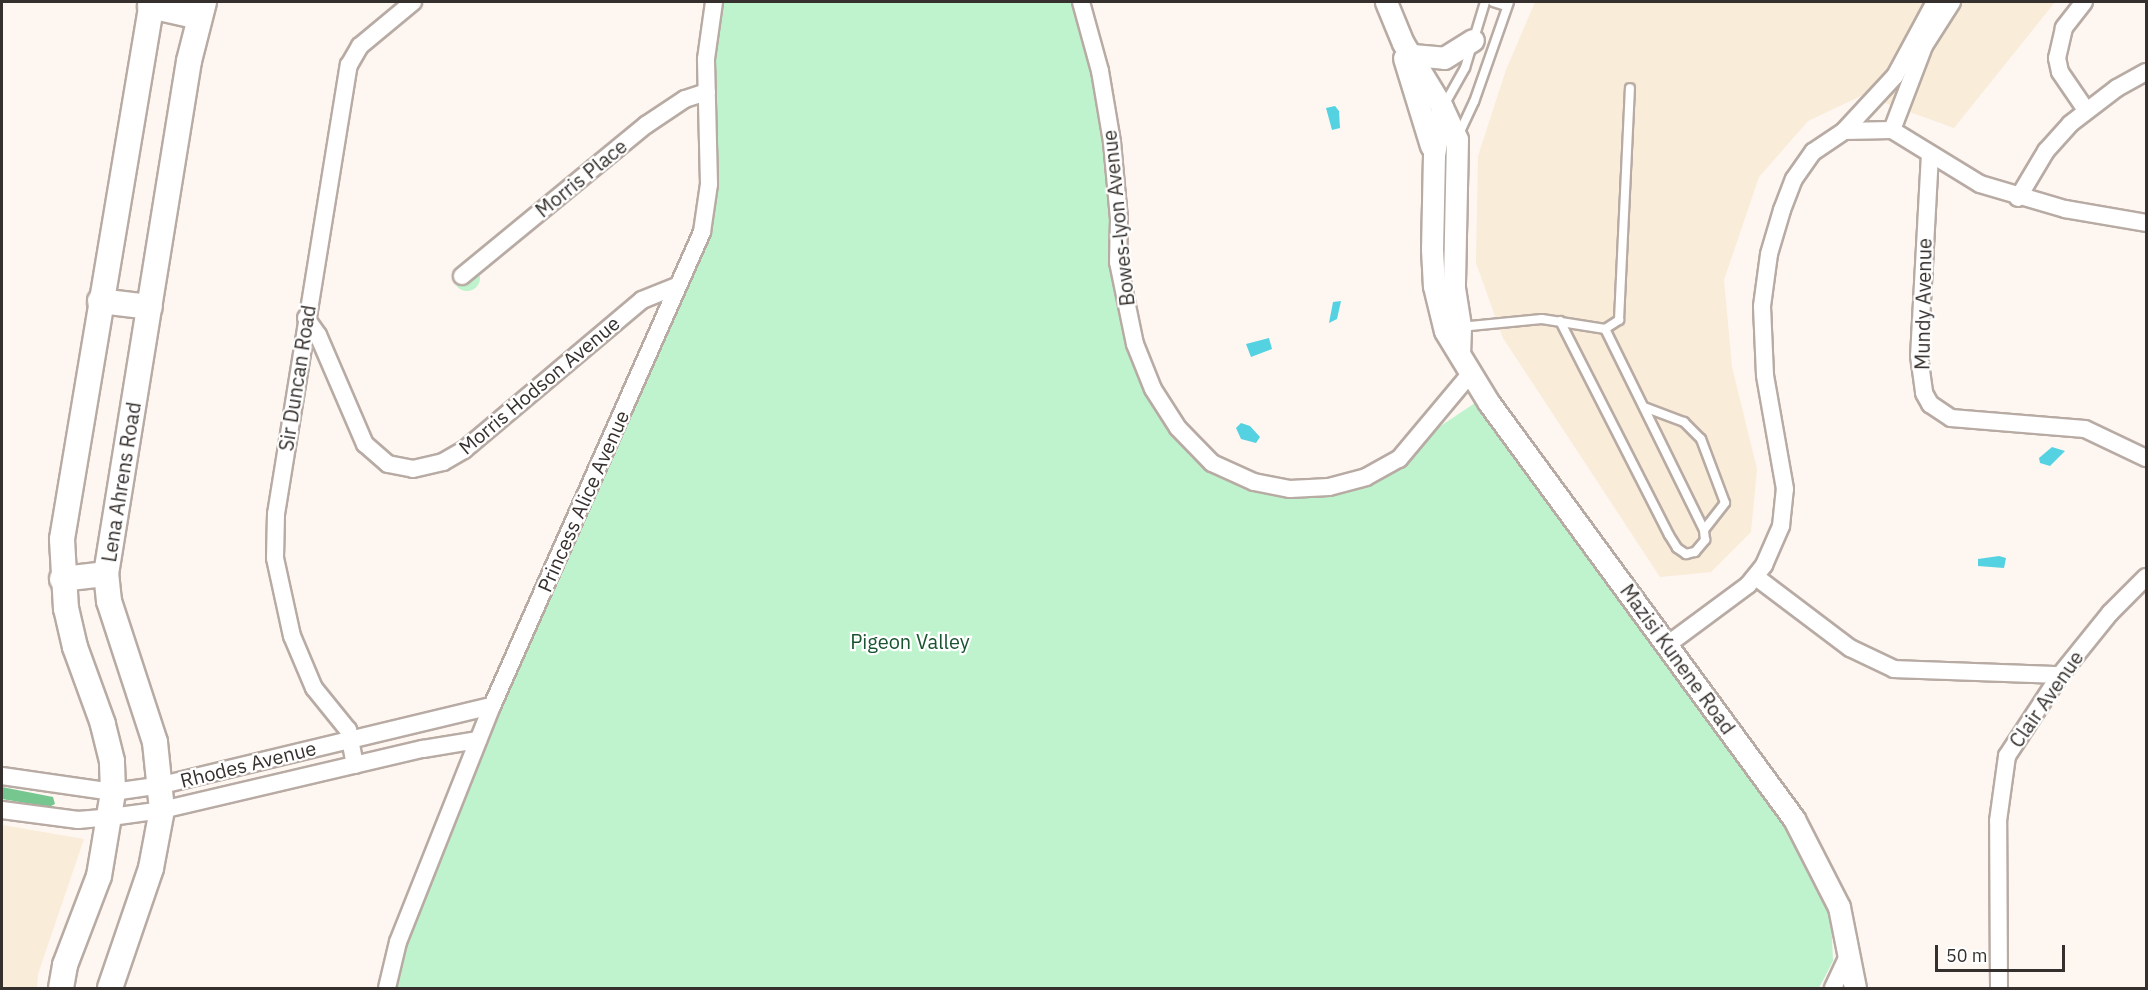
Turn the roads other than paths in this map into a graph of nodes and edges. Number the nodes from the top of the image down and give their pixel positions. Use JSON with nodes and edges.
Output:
{"nodes":[{"id":1,"x":413,"y":2,"type":"edge"},
{"id":2,"x":714,"y":2,"type":"edge"},
{"id":3,"x":1081,"y":2,"type":"edge"},
{"id":4,"x":1386,"y":2,"type":"edge"},
{"id":5,"x":1485,"y":2,"type":"edge"},
{"id":6,"x":1493,"y":2,"type":"edge"},
{"id":7,"x":1935,"y":2,"type":"edge"},
{"id":8,"x":1952,"y":2,"type":"edge"},
{"id":9,"x":2084,"y":2,"type":"edge"},
{"id":10,"x":151,"y":4,"type":"edge"},
{"id":11,"x":1508,"y":4,"type":"edge"},
{"id":12,"x":201,"y":9,"type":"edge"},
{"id":13,"x":1473,"y":40,"type":"junction"},
{"id":14,"x":1408,"y":49,"type":"junction"},
{"id":15,"x":2146,"y":72,"type":"edge"},
{"id":16,"x":1630,"y":88,"type":"dead end"},
{"id":17,"x":707,"y":92,"type":"junction"},
{"id":18,"x":1442,"y":107,"type":"junction"},
{"id":19,"x":2086,"y":110,"type":"junction"},
{"id":20,"x":1892,"y":129,"type":"junction"},
{"id":21,"x":1844,"y":131,"type":"junction"},
{"id":22,"x":1457,"y":139,"type":"junction"},
{"id":23,"x":1434,"y":154,"type":"junction"},
{"id":24,"x":1930,"y":154,"type":"junction"},
{"id":25,"x":2018,"y":198,"type":"junction"},
{"id":26,"x":2146,"y":223,"type":"edge"},
{"id":27,"x":462,"y":276,"type":"dead end"},
{"id":28,"x":675,"y":288,"type":"junction"},
{"id":29,"x":100,"y":301,"type":"junction"},
{"id":30,"x":150,"y":307,"type":"junction"},
{"id":31,"x":306,"y":318,"type":"junction"},
{"id":32,"x":1560,"y":321,"type":"junction"},
{"id":33,"x":1453,"y":329,"type":"junction"},
{"id":34,"x":1605,"y":329,"type":"junction"},
{"id":35,"x":1470,"y":374,"type":"junction"},
{"id":36,"x":1644,"y":407,"type":"junction"},
{"id":37,"x":2146,"y":458,"type":"edge"},
{"id":38,"x":1704,"y":530,"type":"junction"},
{"id":39,"x":106,"y":574,"type":"junction"},
{"id":40,"x":1756,"y":577,"type":"junction"},
{"id":41,"x":2146,"y":577,"type":"edge"},
{"id":42,"x":62,"y":579,"type":"junction"},
{"id":43,"x":1667,"y":645,"type":"junction"},
{"id":44,"x":2060,"y":675,"type":"junction"},
{"id":45,"x":492,"y":706,"type":"junction"},
{"id":46,"x":350,"y":740,"type":"junction"},
{"id":47,"x":478,"y":740,"type":"junction"},
{"id":48,"x":355,"y":765,"type":"junction"},
{"id":49,"x":2,"y":776,"type":"edge"},
{"id":50,"x":162,"y":785,"type":"junction"},
{"id":51,"x":113,"y":792,"type":"junction"},
{"id":52,"x":2,"y":810,"type":"edge"},
{"id":53,"x":162,"y":810,"type":"junction"},
{"id":54,"x":111,"y":817,"type":"junction"},
{"id":55,"x":1850,"y":953,"type":"junction"},
{"id":56,"x":61,"y":988,"type":"edge"},
{"id":57,"x":110,"y":988,"type":"edge"},
{"id":58,"x":387,"y":988,"type":"edge"},
{"id":59,"x":1833,"y":988,"type":"edge"},
{"id":60,"x":1854,"y":988,"type":"edge"},
{"id":61,"x":1999,"y":988,"type":"edge"}],
"edges":[{"from":1,"to":31,"type":"street","name":"Sir Duncan Road"},
{"from":2,"to":17,"type":"street","name":"Princess Alice Avenue"},
{"from":3,"to":35,"type":"street","name":"Bowes-lyon Avenue"},
{"from":4,"to":14,"type":"street"},
{"from":5,"to":13,"type":"lane"},
{"from":6,"to":11,"type":"lane"},
{"from":7,"to":21,"type":"street"},
{"from":8,"to":20,"type":"street"},
{"from":9,"to":19,"type":"street"},
{"from":10,"to":12,"type":"main road"},
{"from":10,"to":29,"type":"main road"},
{"from":11,"to":22,"type":"lane","name":"Mazisi Kunene Road"},
{"from":12,"to":30,"type":"main road","name":"Lena Ahrens Road"},
{"from":13,"to":14,"type":"street"},
{"from":13,"to":18,"type":"lane"},
{"from":14,"to":18,"type":"street"},
{"from":14,"to":23,"type":"street"},
{"from":15,"to":19,"type":"street"},
{"from":16,"to":34,"type":"lane"},
{"from":17,"to":27,"type":"street","name":"Morris Place"},
{"from":17,"to":28,"type":"street","name":"Princess Alice Avenue"},
{"from":18,"to":22,"type":"street"},
{"from":18,"to":23,"type":"street"},
{"from":19,"to":25,"type":"street"},
{"from":20,"to":21,"type":"street"},
{"from":20,"to":24,"type":"street"},
{"from":21,"to":40,"type":"street"},
{"from":22,"to":33,"type":"street","name":"Mazisi Kunene Road"},
{"from":23,"to":33,"type":"street","name":"Mazisi Kunene Road"},
{"from":24,"to":25,"type":"street"},
{"from":24,"to":37,"type":"street","name":"Mundy Avenue"},
{"from":25,"to":26,"type":"street"},
{"from":28,"to":31,"type":"street","name":"Morris Hodson Avenue"},
{"from":28,"to":45,"type":"street","name":"Princess Alice Avenue"},
{"from":29,"to":30,"type":"main road"},
{"from":29,"to":42,"type":"main road"},
{"from":30,"to":39,"type":"main road","name":"Lena Ahrens Road"},
{"from":31,"to":46,"type":"street","name":"Sir Duncan Road"},
{"from":32,"to":33,"type":"lane"},
{"from":32,"to":34,"type":"lane"},
{"from":32,"to":38,"type":"lane"},
{"from":33,"to":35,"type":"street","name":"Mazisi Kunene Road"},
{"from":34,"to":36,"type":"lane"},
{"from":35,"to":43,"type":"street","name":"Mazisi Kunene Road"},
{"from":36,"to":38,"type":"lane"},
{"from":36,"to":38,"type":"lane"},
{"from":39,"to":42,"type":"main road"},
{"from":39,"to":50,"type":"main road","name":"Lena Ahrens Road"},
{"from":40,"to":43,"type":"street"},
{"from":40,"to":44,"type":"street"},
{"from":41,"to":44,"type":"street","name":"Clair Avenue"},
{"from":42,"to":51,"type":"main road"},
{"from":43,"to":55,"type":"street","name":"Mazisi Kunene Road"},
{"from":44,"to":61,"type":"street","name":"Clair Avenue"},
{"from":45,"to":46,"type":"street","name":"Rhodes Avenue"},
{"from":45,"to":47,"type":"street","name":"Princess Alice Avenue"},
{"from":46,"to":48,"type":"street","name":"Sir Duncan Road"},
{"from":46,"to":50,"type":"street","name":"Rhodes Avenue"},
{"from":47,"to":48,"type":"street","name":"Rhodes Avenue"},
{"from":47,"to":58,"type":"street","name":"Princess Alice Avenue"},
{"from":48,"to":53,"type":"street","name":"Rhodes Avenue"},
{"from":49,"to":51,"type":"street","name":"Rhodes Avenue"},
{"from":50,"to":51,"type":"street","name":"Rhodes Avenue"},
{"from":50,"to":53,"type":"main road","name":"Lena Ahrens Road"},
{"from":51,"to":54,"type":"main road"},
{"from":52,"to":54,"type":"street","name":"Rhodes Avenue"},
{"from":53,"to":54,"type":"street","name":"Rhodes Avenue"},
{"from":53,"to":57,"type":"main road","name":"Lena Ahrens Road"},
{"from":54,"to":56,"type":"main road"},
{"from":55,"to":59,"type":"street"},
{"from":55,"to":60,"type":"street","name":"Mazisi Kunene Road"}]}
